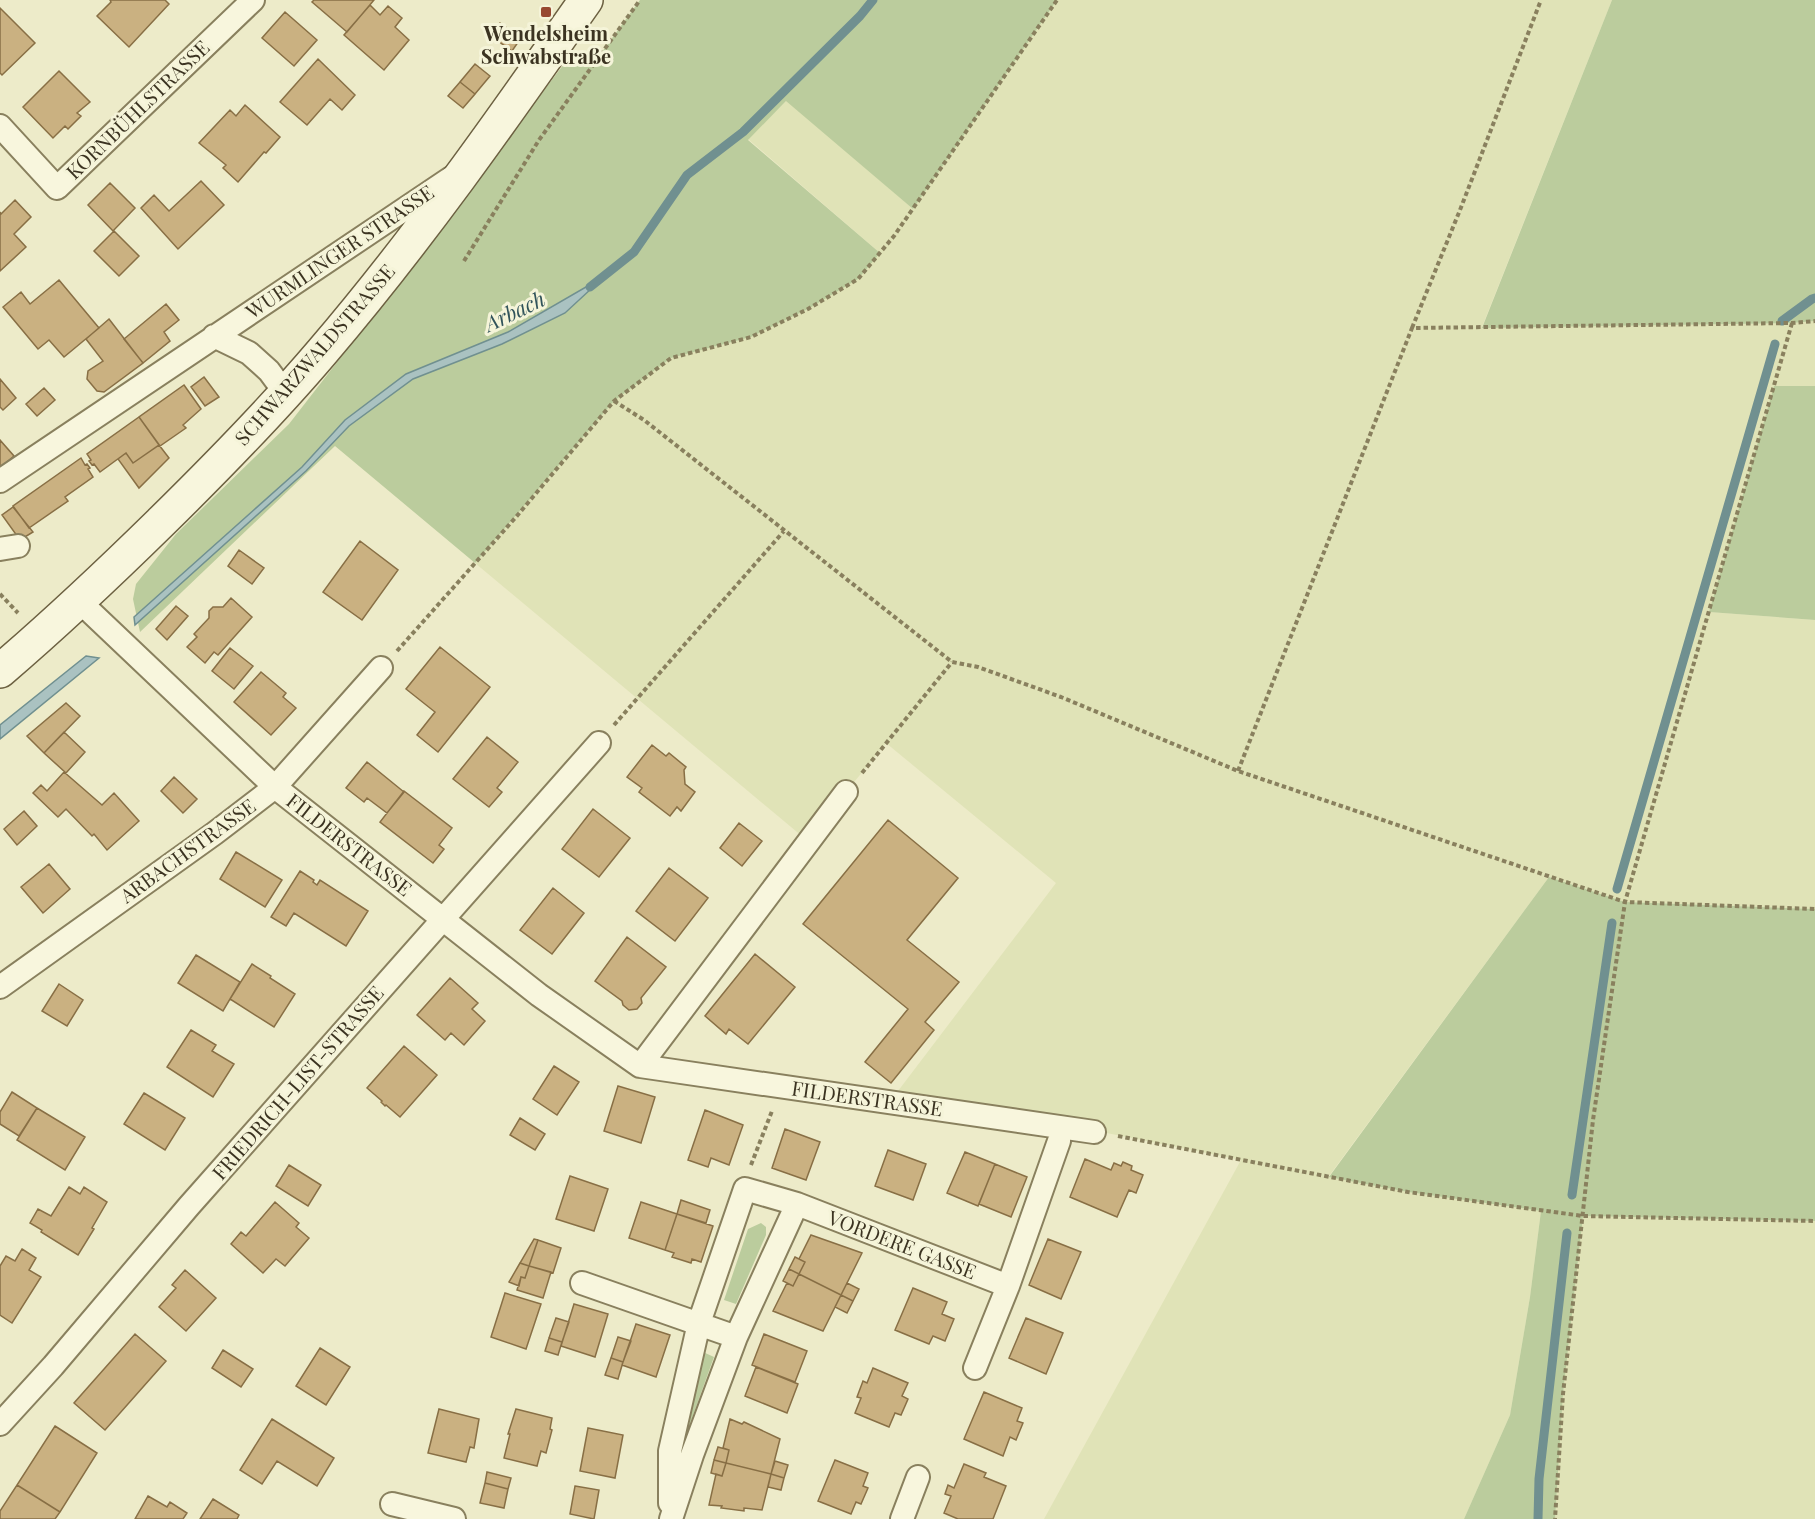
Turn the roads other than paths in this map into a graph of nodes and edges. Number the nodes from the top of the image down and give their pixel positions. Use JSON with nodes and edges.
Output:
{"nodes":[{"id":1,"x":252,"y":0,"type":"edge"},
{"id":2,"x":586,"y":0,"type":"edge"},
{"id":3,"x":0,"y":126,"type":"edge"},
{"id":4,"x":465,"y":168,"type":"junction"},
{"id":5,"x":214,"y":336,"type":"junction"},
{"id":6,"x":286,"y":394,"type":"junction"},
{"id":7,"x":0,"y":481,"type":"edge"},
{"id":8,"x":78,"y":600,"type":"junction"},
{"id":9,"x":381,"y":668,"type":"road end"},
{"id":10,"x":0,"y":671,"type":"edge"},
{"id":11,"x":599,"y":742,"type":"road end"},
{"id":12,"x":275,"y":787,"type":"junction"},
{"id":13,"x":846,"y":792,"type":"road end"},
{"id":14,"x":443,"y":919,"type":"junction"},
{"id":15,"x":0,"y":987,"type":"edge"},
{"id":16,"x":640,"y":1066,"type":"junction"},
{"id":17,"x":1094,"y":1132,"type":"road end"},
{"id":18,"x":1059,"y":1141,"type":"dead end"},
{"id":19,"x":797,"y":1204,"type":"junction"},
{"id":20,"x":582,"y":1283,"type":"dead end"},
{"id":21,"x":1008,"y":1286,"type":"junction"},
{"id":22,"x":699,"y":1323,"type":"junction"},
{"id":23,"x":736,"y":1337,"type":"junction"},
{"id":24,"x":975,"y":1368,"type":"dead end"},
{"id":25,"x":0,"y":1424,"type":"edge"},
{"id":26,"x":918,"y":1477,"type":"dead end"},
{"id":27,"x":392,"y":1504,"type":"dead end"},
{"id":28,"x":454,"y":1519,"type":"edge"},
{"id":29,"x":670,"y":1519,"type":"edge"},
{"id":30,"x":902,"y":1519,"type":"edge"}],
"edges":[{"from":1,"to":3,"type":"street","name":"KORNBÜHLSTRASSE"},
{"from":2,"to":4,"type":"street","name":"SCHWARZWALDSTRASSE"},
{"from":4,"to":5,"type":"street","name":"WURMLINGER STRASSE"},
{"from":4,"to":6,"type":"street","name":"SCHWARZWALDSTRASSE"},
{"from":5,"to":6,"type":"street","name":"WURMLINGER STRASSE"},
{"from":5,"to":7,"type":"street","name":"WURMLINGER STRASSE"},
{"from":6,"to":8,"type":"street","name":"SCHWARZWALDSTRASSE"},
{"from":8,"to":10,"type":"street","name":"SCHWARZWALDSTRASSE"},
{"from":8,"to":12,"type":"street","name":"FILDERSTRASSE"},
{"from":9,"to":12,"type":"street","name":"ARBACHSTRASSE"},
{"from":11,"to":14,"type":"street","name":"FRIEDRICH-LIST-STRASSE"},
{"from":12,"to":14,"type":"street","name":"FILDERSTRASSE"},
{"from":12,"to":15,"type":"street","name":"ARBACHSTRASSE"},
{"from":13,"to":16,"type":"street"},
{"from":14,"to":16,"type":"street","name":"FILDERSTRASSE"},
{"from":14,"to":25,"type":"street","name":"FRIEDRICH-LIST-STRASSE"},
{"from":16,"to":17,"type":"street","name":"FILDERSTRASSE"},
{"from":18,"to":21,"type":"street"},
{"from":19,"to":21,"type":"street","name":"VORDERE GASSE"},
{"from":19,"to":22,"type":"street","name":"VORDERE GASSE"},
{"from":19,"to":23,"type":"street"},
{"from":20,"to":22,"type":"street"},
{"from":21,"to":24,"type":"street"},
{"from":22,"to":23,"type":"street"},
{"from":22,"to":29,"type":"street"},
{"from":23,"to":29,"type":"street"},
{"from":26,"to":30,"type":"street"},
{"from":27,"to":28,"type":"street"}]}
